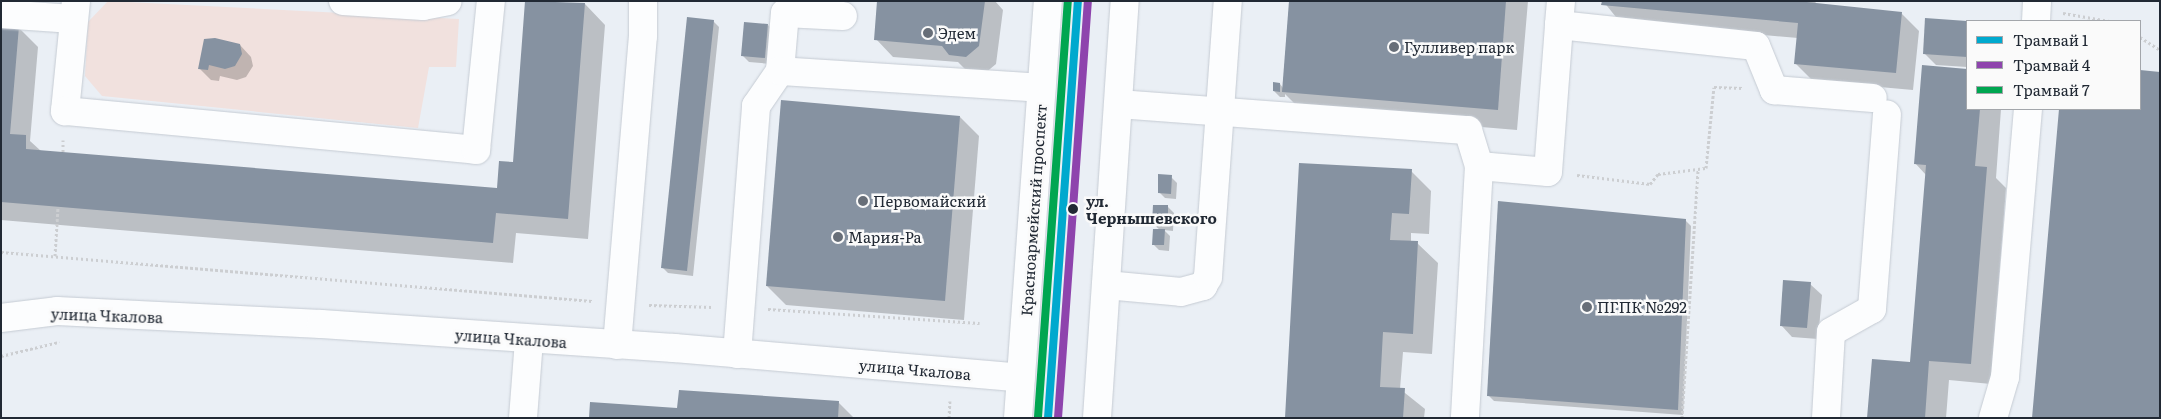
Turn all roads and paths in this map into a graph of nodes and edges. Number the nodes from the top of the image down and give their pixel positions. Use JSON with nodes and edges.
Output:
{"nodes":[{"id":1,"x":343,"y":1,"type":"edge"},
{"id":2,"x":448,"y":1,"type":"edge"},
{"id":3,"x":492,"y":1,"type":"edge"},
{"id":4,"x":643,"y":1,"type":"edge"},
{"id":5,"x":1048,"y":1,"type":"edge"},
{"id":6,"x":1125,"y":1,"type":"edge"},
{"id":7,"x":1228,"y":1,"type":"edge"},
{"id":8,"x":74,"y":10,"type":"edge"},
{"id":9,"x":2037,"y":10,"type":"edge"},
{"id":10,"x":1560,"y":13,"type":"edge"},
{"id":11,"x":1,"y":14,"type":"edge"},
{"id":12,"x":843,"y":16,"type":"dead end"},
{"id":13,"x":2103,"y":20,"type":"edge"},
{"id":14,"x":2141,"y":38,"type":"edge"},
{"id":15,"x":2160,"y":50,"type":"edge"},
{"id":16,"x":780,"y":71,"type":"junction"},
{"id":17,"x":1041,"y":88,"type":"junction"},
{"id":18,"x":1774,"y":90,"type":"junction"},
{"id":19,"x":1119,"y":104,"type":"junction"},
{"id":20,"x":2028,"y":110,"type":"edge"},
{"id":21,"x":1220,"y":112,"type":"junction"},
{"id":22,"x":1479,"y":166,"type":"junction"},
{"id":23,"x":1698,"y":171,"type":"junction"},
{"id":24,"x":1548,"y":172,"type":"junction"},
{"id":25,"x":58,"y":207,"type":"dead end"},
{"id":26,"x":1,"y":252,"type":"edge"},
{"id":27,"x":55,"y":256,"type":"junction"},
{"id":28,"x":1106,"y":285,"type":"junction"},
{"id":29,"x":620,"y":304,"type":"junction"},
{"id":30,"x":740,"y":308,"type":"junction"},
{"id":31,"x":1,"y":318,"type":"edge"},
{"id":32,"x":980,"y":323,"type":"dead end"},
{"id":33,"x":529,"y":340,"type":"junction"},
{"id":34,"x":617,"y":345,"type":"junction"},
{"id":35,"x":737,"y":354,"type":"junction"},
{"id":36,"x":1021,"y":378,"type":"junction"},
{"id":37,"x":951,"y":399,"type":"dead end"},
{"id":38,"x":523,"y":418,"type":"edge"},
{"id":39,"x":949,"y":418,"type":"edge"},
{"id":40,"x":1018,"y":418,"type":"edge"},
{"id":41,"x":1097,"y":418,"type":"edge"},
{"id":42,"x":1465,"y":418,"type":"edge"},
{"id":43,"x":1682,"y":418,"type":"edge"},
{"id":44,"x":1826,"y":418,"type":"edge"},
{"id":45,"x":1993,"y":418,"type":"edge"}],
"edges":[{"from":1,"to":2,"type":"street"},
{"from":3,"to":8,"type":"street"},
{"from":4,"to":29,"type":"street"},
{"from":5,"to":17,"type":"street","name":"Красноармейский проспект"},
{"from":6,"to":19,"type":"street"},
{"from":7,"to":21,"type":"street"},
{"from":8,"to":11,"type":"street"},
{"from":9,"to":13,"type":"path"},
{"from":10,"to":18,"type":"street"},
{"from":10,"to":24,"type":"street"},
{"from":12,"to":16,"type":"street"},
{"from":14,"to":15,"type":"path"},
{"from":16,"to":17,"type":"street"},
{"from":16,"to":30,"type":"street"},
{"from":17,"to":36,"type":"street","name":"Красноармейский проспект"},
{"from":18,"to":23,"type":"path"},
{"from":18,"to":44,"type":"street"},
{"from":19,"to":21,"type":"street"},
{"from":19,"to":28,"type":"street"},
{"from":20,"to":45,"type":"street"},
{"from":21,"to":22,"type":"street"},
{"from":21,"to":28,"type":"street"},
{"from":22,"to":24,"type":"street"},
{"from":22,"to":42,"type":"street"},
{"from":23,"to":24,"type":"path"},
{"from":23,"to":43,"type":"path"},
{"from":25,"to":27,"type":"path"},
{"from":26,"to":27,"type":"path"},
{"from":27,"to":29,"type":"path"},
{"from":28,"to":41,"type":"street"},
{"from":29,"to":30,"type":"path"},
{"from":29,"to":34,"type":"street"},
{"from":30,"to":32,"type":"path"},
{"from":30,"to":35,"type":"street"},
{"from":31,"to":33,"type":"street","name":"улица Чкалова"},
{"from":33,"to":34,"type":"street","name":"улица Чкалова"},
{"from":33,"to":38,"type":"street"},
{"from":34,"to":35,"type":"street","name":"улица Чкалова"},
{"from":35,"to":36,"type":"street","name":"улица Чкалова"},
{"from":36,"to":40,"type":"street","name":"Красноармейский проспект"},
{"from":37,"to":39,"type":"path"}]}
